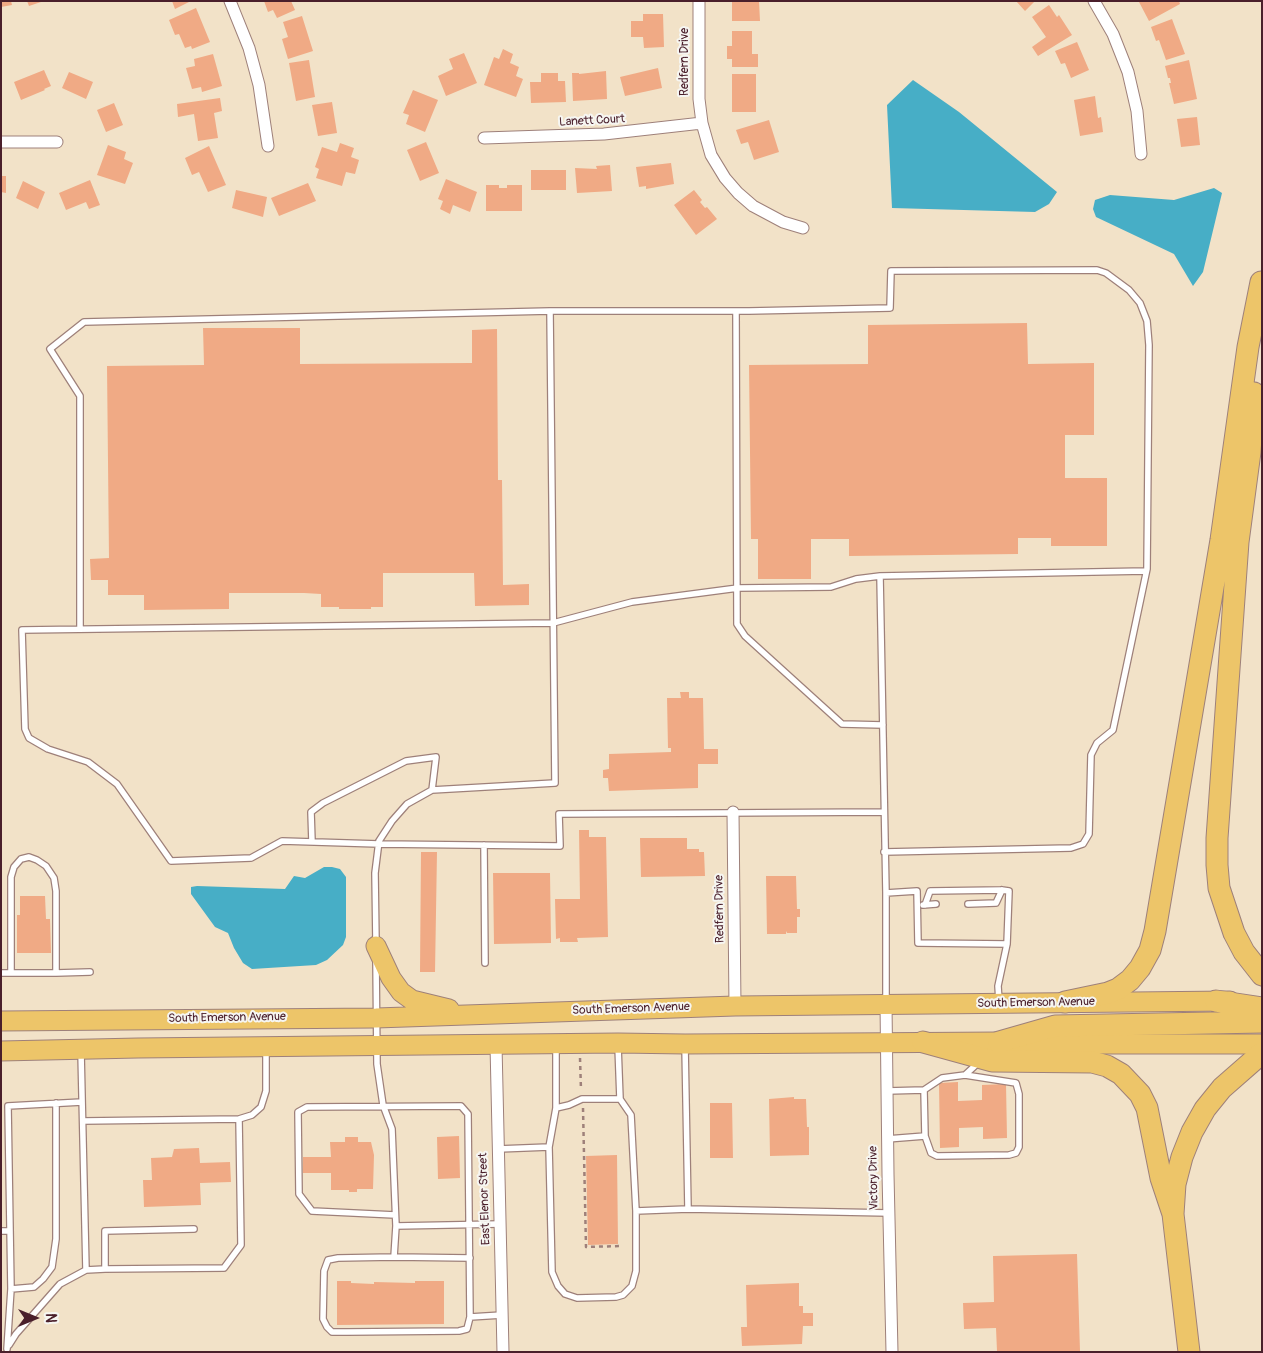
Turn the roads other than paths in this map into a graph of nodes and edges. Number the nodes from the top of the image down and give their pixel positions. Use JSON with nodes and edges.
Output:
{"nodes":[{"id":1,"x":230,"y":1,"type":"edge"},
{"id":2,"x":699,"y":1,"type":"edge"},
{"id":3,"x":1094,"y":1,"type":"edge"},
{"id":4,"x":702,"y":123,"type":"junction"},
{"id":5,"x":484,"y":138,"type":"dead end"},
{"id":6,"x":1,"y":142,"type":"edge"},
{"id":7,"x":57,"y":142,"type":"dead end"},
{"id":8,"x":268,"y":146,"type":"dead end"},
{"id":9,"x":1141,"y":154,"type":"dead end"},
{"id":10,"x":802,"y":228,"type":"dead end"},
{"id":11,"x":1261,"y":276,"type":"edge"},
{"id":12,"x":550,"y":312,"type":"junction"},
{"id":13,"x":736,"y":312,"type":"junction"},
{"id":14,"x":1146,"y":572,"type":"junction"},
{"id":15,"x":880,"y":576,"type":"junction"},
{"id":16,"x":738,"y":588,"type":"junction"},
{"id":17,"x":553,"y":623,"type":"junction"},
{"id":18,"x":80,"y":629,"type":"junction"},
{"id":19,"x":883,"y":725,"type":"junction"},
{"id":20,"x":432,"y":790,"type":"junction"},
{"id":21,"x":733,"y":812,"type":"junction"},
{"id":22,"x":884,"y":812,"type":"junction"},
{"id":23,"x":312,"y":842,"type":"junction"},
{"id":24,"x":379,"y":844,"type":"junction"},
{"id":25,"x":484,"y":845,"type":"junction"},
{"id":26,"x":884,"y":852,"type":"junction"},
{"id":27,"x":1002,"y":890,"type":"junction"},
{"id":28,"x":886,"y":893,"type":"junction"},
{"id":29,"x":936,"y":904,"type":"dead end"},
{"id":30,"x":968,"y":904,"type":"dead end"},
{"id":31,"x":918,"y":905,"type":"junction"},
{"id":32,"x":925,"y":905,"type":"junction"},
{"id":33,"x":1007,"y":944,"type":"junction"},
{"id":34,"x":376,"y":946,"type":"junction"},
{"id":35,"x":485,"y":963,"type":"dead end"},
{"id":36,"x":56,"y":972,"type":"junction"},
{"id":37,"x":90,"y":972,"type":"dead end"},
{"id":38,"x":1,"y":973,"type":"edge"},
{"id":39,"x":11,"y":973,"type":"junction"},
{"id":40,"x":1262,"y":975,"type":"edge"},
{"id":41,"x":1216,"y":1001,"type":"junction"},
{"id":42,"x":1262,"y":1001,"type":"edge"},
{"id":43,"x":1065,"y":1002,"type":"junction"},
{"id":44,"x":999,"y":1003,"type":"junction"},
{"id":45,"x":886,"y":1004,"type":"junction"},
{"id":46,"x":735,"y":1006,"type":"junction"},
{"id":47,"x":1262,"y":1008,"type":"edge"},
{"id":48,"x":467,"y":1014,"type":"junction"},
{"id":49,"x":376,"y":1018,"type":"junction"},
{"id":50,"x":1,"y":1021,"type":"edge"},
{"id":51,"x":1262,"y":1022,"type":"edge"},
{"id":52,"x":1216,"y":1034,"type":"junction"},
{"id":53,"x":923,"y":1042,"type":"joint"},
{"id":54,"x":618,"y":1043,"type":"junction"},
{"id":55,"x":886,"y":1043,"type":"junction"},
{"id":56,"x":556,"y":1044,"type":"junction"},
{"id":57,"x":685,"y":1044,"type":"junction"},
{"id":58,"x":1262,"y":1044,"type":"edge"},
{"id":59,"x":496,"y":1045,"type":"junction"},
{"id":60,"x":376,"y":1046,"type":"junction"},
{"id":61,"x":266,"y":1047,"type":"junction"},
{"id":62,"x":81,"y":1050,"type":"junction"},
{"id":63,"x":991,"y":1050,"type":"junction"},
{"id":64,"x":1,"y":1052,"type":"edge"},
{"id":65,"x":1262,"y":1053,"type":"edge"},
{"id":66,"x":965,"y":1075,"type":"junction"},
{"id":67,"x":924,"y":1090,"type":"junction"},
{"id":68,"x":887,"y":1091,"type":"junction"},
{"id":69,"x":620,"y":1099,"type":"junction"},
{"id":70,"x":82,"y":1102,"type":"junction"},
{"id":71,"x":56,"y":1104,"type":"junction"},
{"id":72,"x":383,"y":1105,"type":"junction"},
{"id":73,"x":556,"y":1108,"type":"junction"},
{"id":74,"x":239,"y":1119,"type":"junction"},
{"id":75,"x":83,"y":1122,"type":"junction"},
{"id":76,"x":925,"y":1136,"type":"junction"},
{"id":77,"x":887,"y":1139,"type":"junction"},
{"id":78,"x":549,"y":1147,"type":"junction"},
{"id":79,"x":498,"y":1149,"type":"junction"},
{"id":80,"x":688,"y":1209,"type":"junction"},
{"id":81,"x":636,"y":1211,"type":"junction"},
{"id":82,"x":889,"y":1213,"type":"junction"},
{"id":83,"x":395,"y":1214,"type":"junction"},
{"id":84,"x":1173,"y":1214,"type":"junction"},
{"id":85,"x":500,"y":1224,"type":"junction"},
{"id":86,"x":396,"y":1226,"type":"junction"},
{"id":87,"x":470,"y":1226,"type":"junction"},
{"id":88,"x":194,"y":1229,"type":"dead end"},
{"id":89,"x":1,"y":1231,"type":"edge"},
{"id":90,"x":10,"y":1231,"type":"junction"},
{"id":91,"x":394,"y":1256,"type":"junction"},
{"id":92,"x":470,"y":1258,"type":"junction"},
{"id":93,"x":105,"y":1269,"type":"junction"},
{"id":94,"x":86,"y":1270,"type":"junction"},
{"id":95,"x":11,"y":1289,"type":"junction"},
{"id":96,"x":502,"y":1315,"type":"junction"},
{"id":97,"x":470,"y":1317,"type":"junction"},
{"id":98,"x":6,"y":1350,"type":"edge"},
{"id":99,"x":503,"y":1352,"type":"edge"},
{"id":100,"x":892,"y":1352,"type":"edge"},
{"id":101,"x":1189,"y":1352,"type":"edge"}],
"edges":[{"from":1,"to":8,"type":"street"},
{"from":2,"to":4,"type":"street","name":"Redfern Drive"},
{"from":3,"to":9,"type":"street"},
{"from":4,"to":5,"type":"street","name":"Lanett Court"},
{"from":4,"to":10,"type":"street","name":"Redfern Drive"},
{"from":6,"to":7,"type":"street"},
{"from":11,"to":40,"type":"highway"},
{"from":11,"to":43,"type":"highway"},
{"from":12,"to":13,"type":"lane"},
{"from":12,"to":17,"type":"lane"},
{"from":12,"to":18,"type":"lane"},
{"from":13,"to":14,"type":"lane"},
{"from":13,"to":16,"type":"lane"},
{"from":14,"to":15,"type":"lane"},
{"from":14,"to":26,"type":"lane"},
{"from":15,"to":16,"type":"lane"},
{"from":15,"to":19,"type":"lane"},
{"from":16,"to":17,"type":"lane"},
{"from":16,"to":19,"type":"lane"},
{"from":17,"to":18,"type":"lane"},
{"from":17,"to":20,"type":"lane"},
{"from":18,"to":23,"type":"lane"},
{"from":19,"to":22,"type":"lane"},
{"from":20,"to":23,"type":"lane"},
{"from":20,"to":24,"type":"lane"},
{"from":21,"to":22,"type":"lane"},
{"from":21,"to":25,"type":"lane"},
{"from":21,"to":46,"type":"street","name":"Redfern Drive"},
{"from":22,"to":26,"type":"lane"},
{"from":23,"to":24,"type":"lane"},
{"from":24,"to":25,"type":"lane"},
{"from":24,"to":34,"type":"lane"},
{"from":25,"to":35,"type":"lane"},
{"from":26,"to":28,"type":"lane"},
{"from":27,"to":30,"type":"lane"},
{"from":27,"to":32,"type":"lane"},
{"from":27,"to":33,"type":"lane"},
{"from":28,"to":31,"type":"lane"},
{"from":28,"to":45,"type":"lane"},
{"from":29,"to":32,"type":"lane"},
{"from":31,"to":32,"type":"lane"},
{"from":31,"to":33,"type":"lane"},
{"from":33,"to":44,"type":"lane"},
{"from":34,"to":48,"type":"main road"},
{"from":34,"to":49,"type":"lane"},
{"from":36,"to":37,"type":"lane"},
{"from":36,"to":39,"type":"lane"},
{"from":36,"to":39,"type":"lane"},
{"from":38,"to":39,"type":"lane"},
{"from":41,"to":42,"type":"main road","name":"South Emerson Avenue"},
{"from":41,"to":43,"type":"main road","name":"South Emerson Avenue"},
{"from":41,"to":47,"type":"highway"},
{"from":43,"to":44,"type":"main road","name":"South Emerson Avenue"},
{"from":44,"to":45,"type":"main road","name":"South Emerson Avenue"},
{"from":45,"to":46,"type":"main road","name":"South Emerson Avenue"},
{"from":45,"to":55,"type":"street","name":"Victory Drive"},
{"from":46,"to":48,"type":"main road","name":"South Emerson Avenue"},
{"from":48,"to":49,"type":"main road","name":"South Emerson Avenue"},
{"from":49,"to":50,"type":"main road","name":"South Emerson Avenue"},
{"from":49,"to":60,"type":"lane"},
{"from":51,"to":52,"type":"highway"},
{"from":52,"to":58,"type":"main road"},
{"from":52,"to":63,"type":"highway"},
{"from":53,"to":55,"type":"main road"},
{"from":53,"to":63,"type":"highway"},
{"from":54,"to":56,"type":"main road"},
{"from":54,"to":57,"type":"main road"},
{"from":54,"to":69,"type":"lane"},
{"from":55,"to":57,"type":"main road"},
{"from":55,"to":68,"type":"street","name":"Victory Drive"},
{"from":56,"to":59,"type":"main road"},
{"from":56,"to":73,"type":"lane"},
{"from":57,"to":80,"type":"lane"},
{"from":59,"to":60,"type":"main road"},
{"from":59,"to":79,"type":"street","name":"East Elenor Street"},
{"from":60,"to":61,"type":"main road"},
{"from":60,"to":72,"type":"lane"},
{"from":61,"to":62,"type":"main road"},
{"from":61,"to":74,"type":"lane"},
{"from":62,"to":64,"type":"main road"},
{"from":62,"to":70,"type":"lane"},
{"from":63,"to":66,"type":"lane"},
{"from":63,"to":84,"type":"highway"},
{"from":65,"to":84,"type":"highway"},
{"from":66,"to":67,"type":"lane"},
{"from":66,"to":76,"type":"lane"},
{"from":67,"to":68,"type":"lane"},
{"from":67,"to":76,"type":"lane"},
{"from":68,"to":77,"type":"street","name":"Victory Drive"},
{"from":69,"to":73,"type":"lane"},
{"from":69,"to":81,"type":"lane"},
{"from":70,"to":71,"type":"lane"},
{"from":70,"to":75,"type":"lane"},
{"from":71,"to":90,"type":"lane"},
{"from":71,"to":95,"type":"lane"},
{"from":72,"to":83,"type":"lane"},
{"from":72,"to":83,"type":"lane"},
{"from":72,"to":87,"type":"lane"},
{"from":73,"to":78,"type":"lane"},
{"from":74,"to":75,"type":"lane"},
{"from":74,"to":93,"type":"lane"},
{"from":75,"to":94,"type":"lane"},
{"from":76,"to":77,"type":"lane"},
{"from":77,"to":82,"type":"street","name":"Victory Drive"},
{"from":78,"to":79,"type":"lane"},
{"from":78,"to":81,"type":"lane"},
{"from":79,"to":85,"type":"street","name":"East Elenor Street"},
{"from":80,"to":81,"type":"lane"},
{"from":80,"to":82,"type":"lane"},
{"from":82,"to":100,"type":"street","name":"Victory Drive"},
{"from":83,"to":86,"type":"lane"},
{"from":84,"to":101,"type":"highway"},
{"from":85,"to":87,"type":"lane"},
{"from":85,"to":96,"type":"street","name":"East Elenor Street"},
{"from":86,"to":87,"type":"lane"},
{"from":86,"to":91,"type":"lane"},
{"from":87,"to":92,"type":"lane"},
{"from":88,"to":93,"type":"lane"},
{"from":89,"to":90,"type":"lane"},
{"from":90,"to":95,"type":"lane"},
{"from":91,"to":92,"type":"lane"},
{"from":91,"to":97,"type":"lane"},
{"from":92,"to":97,"type":"lane"},
{"from":93,"to":94,"type":"lane"},
{"from":94,"to":98,"type":"lane"},
{"from":95,"to":98,"type":"lane"},
{"from":96,"to":97,"type":"lane"},
{"from":96,"to":99,"type":"street","name":"East Elenor Street"}]}
